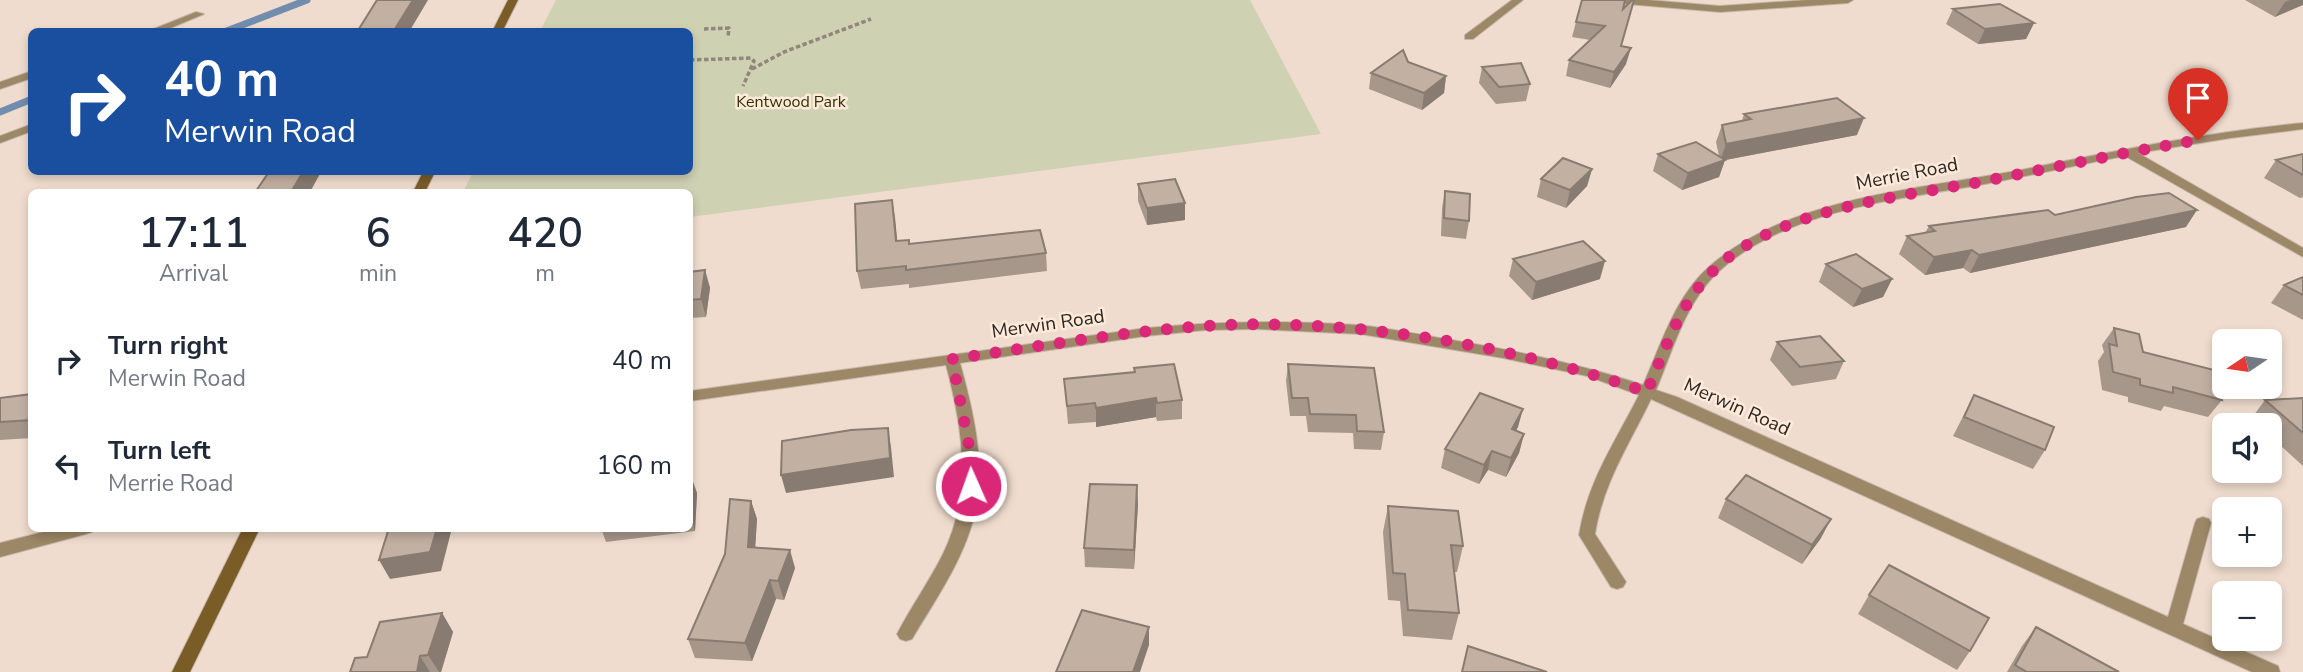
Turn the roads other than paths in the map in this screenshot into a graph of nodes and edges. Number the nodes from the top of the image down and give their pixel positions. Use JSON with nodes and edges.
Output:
{"nodes":[{"id":1,"x":513,"y":0,"type":"edge"},
{"id":2,"x":1518,"y":0,"type":"edge"},
{"id":3,"x":1615,"y":0,"type":"edge"},
{"id":4,"x":1849,"y":0,"type":"edge"},
{"id":5,"x":199,"y":14,"type":"dead end"},
{"id":6,"x":162,"y":28,"type":"edge"},
{"id":7,"x":499,"y":28,"type":"edge"},
{"id":8,"x":1469,"y":37,"type":"dead end"},
{"id":9,"x":28,"y":76,"type":"edge"},
{"id":10,"x":0,"y":86,"type":"edge"},
{"id":11,"x":2303,"y":126,"type":"edge"},
{"id":12,"x":28,"y":129,"type":"edge"},
{"id":13,"x":0,"y":140,"type":"edge"},
{"id":14,"x":2127,"y":152,"type":"junction"},
{"id":15,"x":2303,"y":253,"type":"edge"},
{"id":16,"x":952,"y":359,"type":"junction"},
{"id":17,"x":1647,"y":392,"type":"junction"},
{"id":18,"x":693,"y":396,"type":"edge"},
{"id":19,"x":2203,"y":523,"type":"dead end"},
{"id":20,"x":70,"y":532,"type":"edge"},
{"id":21,"x":250,"y":532,"type":"edge"},
{"id":22,"x":0,"y":550,"type":"edge"},
{"id":23,"x":1617,"y":582,"type":"dead end"},
{"id":24,"x":2174,"y":626,"type":"junction"},
{"id":25,"x":906,"y":634,"type":"dead end"},
{"id":26,"x":181,"y":672,"type":"edge"},
{"id":27,"x":2271,"y":672,"type":"edge"}],
"edges":[{"from":1,"to":7,"type":"street"},
{"from":2,"to":8,"type":"street"},
{"from":3,"to":4,"type":"street"},
{"from":5,"to":6,"type":"street"},
{"from":9,"to":10,"type":"street"},
{"from":11,"to":14,"type":"street","name":"Merrie Road"},
{"from":12,"to":13,"type":"street"},
{"from":14,"to":15,"type":"street"},
{"from":14,"to":17,"type":"street","name":"Merrie Road"},
{"from":16,"to":17,"type":"street","name":"Merwin Road"},
{"from":16,"to":18,"type":"street","name":"Merwin Road"},
{"from":16,"to":25,"type":"street"},
{"from":17,"to":23,"type":"street","name":"Merrie Road"},
{"from":17,"to":24,"type":"street","name":"Merwin Road"},
{"from":19,"to":24,"type":"street"},
{"from":20,"to":22,"type":"street"},
{"from":21,"to":26,"type":"street"},
{"from":24,"to":27,"type":"street","name":"Merwin Road"}]}
